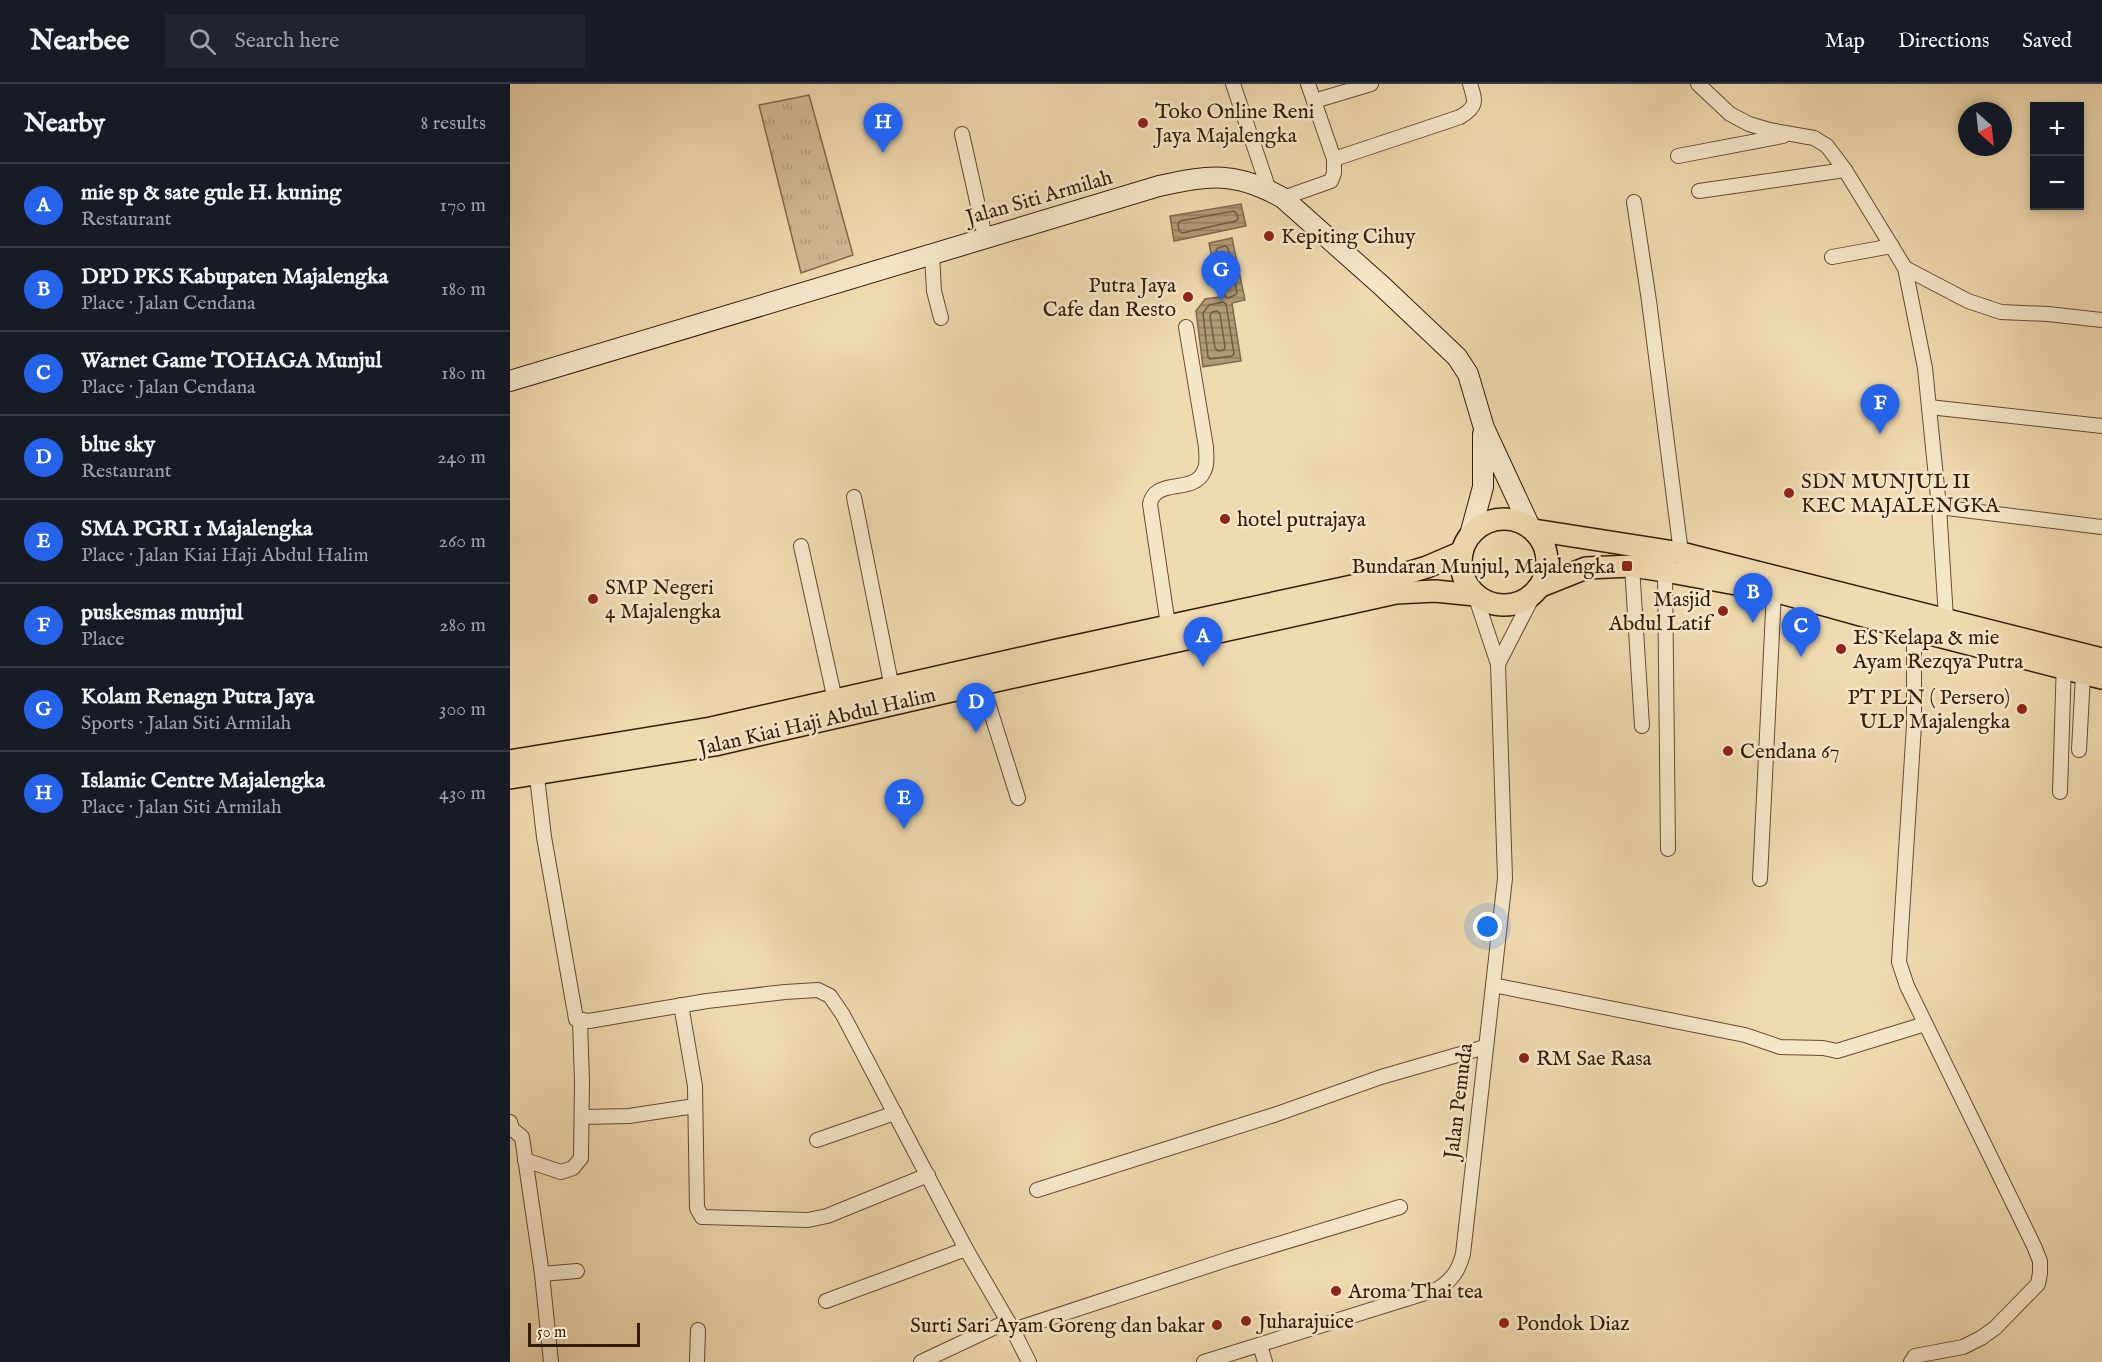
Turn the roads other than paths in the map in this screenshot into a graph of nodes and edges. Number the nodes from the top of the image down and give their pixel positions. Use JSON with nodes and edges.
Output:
{"nodes":[{"id":1,"x":1233,"y":84,"type":"edge"},
{"id":2,"x":1308,"y":84,"type":"edge"},
{"id":3,"x":1371,"y":84,"type":"edge"},
{"id":4,"x":1470,"y":84,"type":"edge"},
{"id":5,"x":1698,"y":84,"type":"edge"},
{"id":6,"x":1314,"y":101,"type":"junction"},
{"id":7,"x":962,"y":134,"type":"dead end"},
{"id":8,"x":1794,"y":134,"type":"junction"},
{"id":9,"x":1678,"y":156,"type":"dead end"},
{"id":10,"x":1334,"y":159,"type":"junction"},
{"id":11,"x":1845,"y":170,"type":"junction"},
{"id":12,"x":1699,"y":191,"type":"dead end"},
{"id":13,"x":1276,"y":194,"type":"junction"},
{"id":14,"x":1634,"y":202,"type":"dead end"},
{"id":15,"x":985,"y":237,"type":"junction"},
{"id":16,"x":1892,"y":246,"type":"junction"},
{"id":17,"x":932,"y":254,"type":"junction"},
{"id":18,"x":1832,"y":257,"type":"dead end"},
{"id":19,"x":1905,"y":268,"type":"junction"},
{"id":20,"x":941,"y":318,"type":"dead end"},
{"id":21,"x":2102,"y":320,"type":"edge"},
{"id":22,"x":1186,"y":327,"type":"dead end"},
{"id":23,"x":510,"y":381,"type":"edge"},
{"id":24,"x":1929,"y":407,"type":"junction"},
{"id":25,"x":2102,"y":426,"type":"edge"},
{"id":26,"x":1484,"y":428,"type":"junction"},
{"id":27,"x":854,"y":497,"type":"dead end"},
{"id":28,"x":1939,"y":507,"type":"junction"},
{"id":29,"x":2102,"y":527,"type":"edge"},
{"id":30,"x":1532,"y":529,"type":"junction"},
{"id":31,"x":1466,"y":543,"type":"junction"},
{"id":32,"x":801,"y":546,"type":"dead end"},
{"id":33,"x":1681,"y":553,"type":"junction"},
{"id":34,"x":1632,"y":566,"type":"junction"},
{"id":35,"x":1665,"y":571,"type":"junction"},
{"id":36,"x":1537,"y":590,"type":"junction"},
{"id":37,"x":1774,"y":591,"type":"junction"},
{"id":38,"x":1475,"y":595,"type":"junction"},
{"id":39,"x":1946,"y":618,"type":"junction"},
{"id":40,"x":1168,"y":625,"type":"junction"},
{"id":41,"x":1914,"y":630,"type":"junction"},
{"id":42,"x":2102,"y":659,"type":"edge"},
{"id":43,"x":1498,"y":664,"type":"junction"},
{"id":44,"x":2078,"y":668,"type":"edge"},
{"id":45,"x":982,"y":684,"type":"junction"},
{"id":46,"x":892,"y":688,"type":"junction"},
{"id":47,"x":835,"y":700,"type":"junction"},
{"id":48,"x":1642,"y":726,"type":"dead end"},
{"id":49,"x":2079,"y":750,"type":"dead end"},
{"id":50,"x":510,"y":761,"type":"edge"},
{"id":51,"x":535,"y":765,"type":"junction"},
{"id":52,"x":510,"y":778,"type":"edge"},
{"id":53,"x":2060,"y":792,"type":"dead end"},
{"id":54,"x":1018,"y":798,"type":"dead end"},
{"id":55,"x":1668,"y":849,"type":"dead end"},
{"id":56,"x":1760,"y":879,"type":"dead end"},
{"id":57,"x":1493,"y":985,"type":"junction"},
{"id":58,"x":681,"y":1005,"type":"junction"},
{"id":59,"x":580,"y":1021,"type":"junction"},
{"id":60,"x":1925,"y":1024,"type":"junction"},
{"id":61,"x":1485,"y":1047,"type":"junction"},
{"id":62,"x":695,"y":1106,"type":"junction"},
{"id":63,"x":895,"y":1113,"type":"junction"},
{"id":64,"x":582,"y":1117,"type":"junction"},
{"id":65,"x":510,"y":1122,"type":"edge"},
{"id":66,"x":817,"y":1140,"type":"dead end"},
{"id":67,"x":525,"y":1160,"type":"junction"},
{"id":68,"x":928,"y":1175,"type":"junction"},
{"id":69,"x":1037,"y":1190,"type":"dead end"},
{"id":70,"x":1400,"y":1206,"type":"dead end"},
{"id":71,"x":966,"y":1249,"type":"junction"},
{"id":72,"x":577,"y":1271,"type":"dead end"},
{"id":73,"x":542,"y":1274,"type":"junction"},
{"id":74,"x":826,"y":1301,"type":"dead end"},
{"id":75,"x":1011,"y":1326,"type":"junction"},
{"id":76,"x":698,"y":1330,"type":"dead end"},
{"id":77,"x":1260,"y":1345,"type":"junction"},
{"id":78,"x":551,"y":1362,"type":"edge"},
{"id":79,"x":697,"y":1362,"type":"edge"},
{"id":80,"x":921,"y":1362,"type":"edge"},
{"id":81,"x":1029,"y":1362,"type":"edge"},
{"id":82,"x":1204,"y":1362,"type":"edge"},
{"id":83,"x":1265,"y":1362,"type":"edge"},
{"id":84,"x":1911,"y":1362,"type":"edge"}],
"edges":[{"from":1,"to":13,"type":"street"},
{"from":2,"to":6,"type":"street"},
{"from":3,"to":6,"type":"street"},
{"from":4,"to":10,"type":"street"},
{"from":5,"to":8,"type":"street"},
{"from":6,"to":10,"type":"street"},
{"from":7,"to":15,"type":"street"},
{"from":8,"to":9,"type":"street"},
{"from":8,"to":11,"type":"street"},
{"from":10,"to":13,"type":"street"},
{"from":11,"to":12,"type":"street"},
{"from":11,"to":16,"type":"street"},
{"from":13,"to":15,"type":"main road","name":"Jalan Siti Armilah"},
{"from":13,"to":26,"type":"main road","name":"Jalan Siti Armilah"},
{"from":14,"to":33,"type":"street"},
{"from":15,"to":17,"type":"main road","name":"Jalan Siti Armilah"},
{"from":16,"to":18,"type":"street"},
{"from":16,"to":19,"type":"street"},
{"from":17,"to":20,"type":"street"},
{"from":17,"to":23,"type":"main road","name":"Jalan Siti Armilah"},
{"from":19,"to":21,"type":"street"},
{"from":19,"to":24,"type":"street"},
{"from":22,"to":40,"type":"street"},
{"from":24,"to":25,"type":"street"},
{"from":24,"to":28,"type":"street"},
{"from":26,"to":30,"type":"main road"},
{"from":26,"to":31,"type":"main road"},
{"from":27,"to":46,"type":"street"},
{"from":28,"to":29,"type":"street"},
{"from":28,"to":39,"type":"street"},
{"from":30,"to":31,"type":"main road"},
{"from":30,"to":33,"type":"main road"},
{"from":30,"to":36,"type":"main road"},
{"from":31,"to":38,"type":"main road"},
{"from":31,"to":40,"type":"main road","name":"Jalan Kiai Haji Abdul Halim"},
{"from":32,"to":47,"type":"street"},
{"from":33,"to":39,"type":"main road"},
{"from":34,"to":35,"type":"main road"},
{"from":34,"to":36,"type":"main road"},
{"from":34,"to":48,"type":"street"},
{"from":35,"to":37,"type":"main road"},
{"from":35,"to":55,"type":"street"},
{"from":36,"to":38,"type":"main road"},
{"from":36,"to":43,"type":"street"},
{"from":37,"to":41,"type":"main road"},
{"from":37,"to":56,"type":"street"},
{"from":38,"to":43,"type":"street"},
{"from":38,"to":45,"type":"main road","name":"Jalan Kiai Haji Abdul Halim"},
{"from":39,"to":44,"type":"main road"},
{"from":40,"to":46,"type":"main road","name":"Jalan Kiai Haji Abdul Halim"},
{"from":41,"to":44,"type":"main road"},
{"from":41,"to":60,"type":"street"},
{"from":42,"to":44,"type":"main road"},
{"from":43,"to":57,"type":"street","name":"Jalan Pemuda"},
{"from":44,"to":49,"type":"street"},
{"from":44,"to":53,"type":"street"},
{"from":45,"to":51,"type":"main road","name":"Jalan Kiai Haji Abdul Halim"},
{"from":45,"to":54,"type":"street"},
{"from":46,"to":47,"type":"main road","name":"Jalan Kiai Haji Abdul Halim"},
{"from":47,"to":51,"type":"main road","name":"Jalan Kiai Haji Abdul Halim"},
{"from":50,"to":51,"type":"main road","name":"Jalan Kiai Haji Abdul Halim"},
{"from":51,"to":52,"type":"main road","name":"Jalan Kiai Haji Abdul Halim"},
{"from":51,"to":59,"type":"street"},
{"from":57,"to":60,"type":"street"},
{"from":57,"to":61,"type":"street","name":"Jalan Pemuda"},
{"from":58,"to":59,"type":"street"},
{"from":58,"to":62,"type":"street"},
{"from":58,"to":63,"type":"street"},
{"from":59,"to":64,"type":"street"},
{"from":60,"to":84,"type":"street"},
{"from":61,"to":69,"type":"street"},
{"from":61,"to":77,"type":"street","name":"Jalan Pemuda"},
{"from":62,"to":64,"type":"street"},
{"from":62,"to":68,"type":"street"},
{"from":63,"to":66,"type":"street"},
{"from":63,"to":68,"type":"street"},
{"from":64,"to":67,"type":"street"},
{"from":65,"to":67,"type":"street"},
{"from":67,"to":73,"type":"street"},
{"from":68,"to":71,"type":"street"},
{"from":70,"to":75,"type":"street"},
{"from":71,"to":74,"type":"street"},
{"from":71,"to":75,"type":"street"},
{"from":72,"to":73,"type":"street"},
{"from":73,"to":78,"type":"street"},
{"from":75,"to":80,"type":"street"},
{"from":75,"to":81,"type":"street"},
{"from":76,"to":79,"type":"street"},
{"from":77,"to":82,"type":"street","name":"Jalan Pemuda"},
{"from":77,"to":83,"type":"street"}]}
